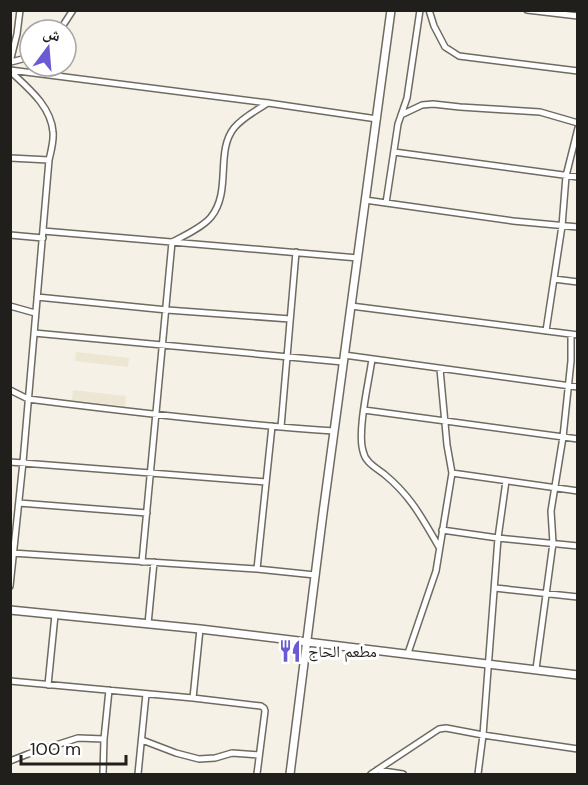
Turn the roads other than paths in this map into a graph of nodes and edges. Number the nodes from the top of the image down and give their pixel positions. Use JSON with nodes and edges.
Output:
{"nodes":[{"id":1,"x":20,"y":10,"type":"edge"},
{"id":2,"x":391,"y":10,"type":"edge"},
{"id":3,"x":420,"y":10,"type":"edge"},
{"id":4,"x":429,"y":10,"type":"edge"},
{"id":5,"x":527,"y":10,"type":"edge"},
{"id":6,"x":578,"y":16,"type":"edge"},
{"id":7,"x":11,"y":62,"type":"edge"},
{"id":8,"x":10,"y":70,"type":"edge"},
{"id":9,"x":578,"y":71,"type":"edge"},
{"id":10,"x":268,"y":102,"type":"junction"},
{"id":11,"x":401,"y":115,"type":"junction"},
{"id":12,"x":377,"y":119,"type":"junction"},
{"id":13,"x":578,"y":123,"type":"edge"},
{"id":14,"x":578,"y":128,"type":"edge"},
{"id":15,"x":394,"y":152,"type":"junction"},
{"id":16,"x":10,"y":158,"type":"edge"},
{"id":17,"x":49,"y":160,"type":"junction"},
{"id":18,"x":566,"y":176,"type":"junction"},
{"id":19,"x":578,"y":177,"type":"edge"},
{"id":20,"x":365,"y":200,"type":"junction"},
{"id":21,"x":386,"y":203,"type":"junction"},
{"id":22,"x":562,"y":226,"type":"junction"},
{"id":23,"x":578,"y":227,"type":"edge"},
{"id":24,"x":43,"y":231,"type":"junction"},
{"id":25,"x":10,"y":235,"type":"edge"},
{"id":26,"x":43,"y":238,"type":"junction"},
{"id":27,"x":172,"y":242,"type":"junction"},
{"id":28,"x":296,"y":252,"type":"junction"},
{"id":29,"x":357,"y":258,"type":"junction"},
{"id":30,"x":554,"y":279,"type":"junction"},
{"id":31,"x":578,"y":282,"type":"edge"},
{"id":32,"x":37,"y":297,"type":"junction"},
{"id":33,"x":10,"y":306,"type":"edge"},
{"id":34,"x":351,"y":306,"type":"junction"},
{"id":35,"x":167,"y":310,"type":"junction"},
{"id":36,"x":35,"y":313,"type":"junction"},
{"id":37,"x":290,"y":319,"type":"junction"},
{"id":38,"x":546,"y":331,"type":"junction"},
{"id":39,"x":34,"y":333,"type":"junction"},
{"id":40,"x":574,"y":334,"type":"edge"},
{"id":41,"x":163,"y":346,"type":"junction"},
{"id":42,"x":287,"y":356,"type":"junction"},
{"id":43,"x":344,"y":359,"type":"junction"},
{"id":44,"x":372,"y":359,"type":"junction"},
{"id":45,"x":440,"y":369,"type":"junction"},
{"id":46,"x":568,"y":386,"type":"junction"},
{"id":47,"x":578,"y":387,"type":"edge"},
{"id":48,"x":10,"y":390,"type":"edge"},
{"id":49,"x":28,"y":399,"type":"junction"},
{"id":50,"x":364,"y":410,"type":"junction"},
{"id":51,"x":156,"y":415,"type":"junction"},
{"id":52,"x":445,"y":421,"type":"junction"},
{"id":53,"x":272,"y":426,"type":"junction"},
{"id":54,"x":281,"y":427,"type":"junction"},
{"id":55,"x":334,"y":431,"type":"junction"},
{"id":56,"x":563,"y":437,"type":"junction"},
{"id":57,"x":578,"y":439,"type":"edge"},
{"id":58,"x":10,"y":462,"type":"edge"},
{"id":59,"x":23,"y":462,"type":"junction"},
{"id":60,"x":150,"y":472,"type":"junction"},
{"id":61,"x":452,"y":473,"type":"junction"},
{"id":62,"x":506,"y":481,"type":"junction"},
{"id":63,"x":266,"y":482,"type":"junction"},
{"id":64,"x":554,"y":487,"type":"junction"},
{"id":65,"x":578,"y":490,"type":"edge"},
{"id":66,"x":19,"y":503,"type":"junction"},
{"id":67,"x":147,"y":513,"type":"junction"},
{"id":68,"x":442,"y":530,"type":"junction"},
{"id":69,"x":498,"y":538,"type":"junction"},
{"id":70,"x":554,"y":543,"type":"junction"},
{"id":71,"x":578,"y":546,"type":"edge"},
{"id":72,"x":439,"y":547,"type":"junction"},
{"id":73,"x":12,"y":553,"type":"edge"},
{"id":74,"x":142,"y":562,"type":"junction"},
{"id":75,"x":154,"y":562,"type":"junction"},
{"id":76,"x":257,"y":569,"type":"junction"},
{"id":77,"x":315,"y":575,"type":"junction"},
{"id":78,"x":10,"y":586,"type":"edge"},
{"id":79,"x":495,"y":588,"type":"junction"},
{"id":80,"x":547,"y":593,"type":"junction"},
{"id":81,"x":578,"y":597,"type":"edge"},
{"id":82,"x":10,"y":610,"type":"edge"},
{"id":83,"x":55,"y":615,"type":"junction"},
{"id":84,"x":148,"y":624,"type":"junction"},
{"id":85,"x":200,"y":629,"type":"junction"},
{"id":86,"x":307,"y":642,"type":"junction"},
{"id":87,"x":408,"y":653,"type":"junction"},
{"id":88,"x":488,"y":663,"type":"junction"},
{"id":89,"x":536,"y":669,"type":"junction"},
{"id":90,"x":577,"y":675,"type":"edge"},
{"id":91,"x":10,"y":681,"type":"edge"},
{"id":92,"x":48,"y":685,"type":"junction"},
{"id":93,"x":109,"y":690,"type":"junction"},
{"id":94,"x":146,"y":694,"type":"junction"},
{"id":95,"x":193,"y":698,"type":"junction"},
{"id":96,"x":483,"y":735,"type":"junction"},
{"id":97,"x":104,"y":739,"type":"junction"},
{"id":98,"x":142,"y":741,"type":"junction"},
{"id":99,"x":578,"y":749,"type":"edge"},
{"id":100,"x":259,"y":754,"type":"junction"},
{"id":101,"x":10,"y":761,"type":"edge"},
{"id":102,"x":377,"y":770,"type":"junction"},
{"id":103,"x":103,"y":774,"type":"edge"},
{"id":104,"x":138,"y":774,"type":"edge"},
{"id":105,"x":257,"y":774,"type":"edge"},
{"id":106,"x":290,"y":774,"type":"edge"},
{"id":107,"x":371,"y":774,"type":"edge"},
{"id":108,"x":403,"y":774,"type":"edge"},
{"id":109,"x":478,"y":774,"type":"edge"}],
"edges":[{"from":1,"to":7,"type":"street"},
{"from":2,"to":12,"type":"street"},
{"from":3,"to":11,"type":"street"},
{"from":4,"to":9,"type":"street"},
{"from":5,"to":6,"type":"street"},
{"from":8,"to":10,"type":"street"},
{"from":8,"to":17,"type":"street"},
{"from":10,"to":12,"type":"street"},
{"from":10,"to":27,"type":"street"},
{"from":11,"to":13,"type":"street"},
{"from":11,"to":15,"type":"street"},
{"from":12,"to":20,"type":"street"},
{"from":14,"to":18,"type":"street"},
{"from":15,"to":18,"type":"street"},
{"from":15,"to":21,"type":"street"},
{"from":16,"to":17,"type":"street"},
{"from":17,"to":24,"type":"street"},
{"from":18,"to":19,"type":"street"},
{"from":18,"to":22,"type":"street"},
{"from":20,"to":21,"type":"street"},
{"from":20,"to":29,"type":"street"},
{"from":21,"to":22,"type":"street"},
{"from":22,"to":23,"type":"street"},
{"from":22,"to":30,"type":"street"},
{"from":24,"to":26,"type":"street"},
{"from":24,"to":27,"type":"street"},
{"from":25,"to":26,"type":"street"},
{"from":26,"to":32,"type":"street"},
{"from":27,"to":28,"type":"street"},
{"from":27,"to":35,"type":"street"},
{"from":28,"to":29,"type":"street"},
{"from":28,"to":37,"type":"street"},
{"from":29,"to":34,"type":"street"},
{"from":30,"to":31,"type":"street"},
{"from":30,"to":38,"type":"street"},
{"from":32,"to":35,"type":"street"},
{"from":32,"to":36,"type":"street"},
{"from":33,"to":36,"type":"street"},
{"from":34,"to":38,"type":"street"},
{"from":34,"to":43,"type":"street"},
{"from":35,"to":37,"type":"street"},
{"from":35,"to":41,"type":"street"},
{"from":36,"to":39,"type":"street"},
{"from":37,"to":42,"type":"street"},
{"from":38,"to":40,"type":"street"},
{"from":39,"to":41,"type":"street"},
{"from":39,"to":49,"type":"street"},
{"from":40,"to":46,"type":"street"},
{"from":41,"to":42,"type":"street"},
{"from":41,"to":51,"type":"street"},
{"from":42,"to":43,"type":"street"},
{"from":42,"to":54,"type":"street"},
{"from":43,"to":44,"type":"street"},
{"from":43,"to":55,"type":"street"},
{"from":44,"to":45,"type":"street"},
{"from":44,"to":50,"type":"street"},
{"from":45,"to":46,"type":"street"},
{"from":45,"to":52,"type":"street"},
{"from":46,"to":47,"type":"street"},
{"from":46,"to":56,"type":"street"},
{"from":48,"to":49,"type":"street"},
{"from":49,"to":51,"type":"street"},
{"from":49,"to":59,"type":"street"},
{"from":50,"to":52,"type":"street"},
{"from":50,"to":72,"type":"street"},
{"from":51,"to":53,"type":"street"},
{"from":51,"to":60,"type":"street"},
{"from":52,"to":56,"type":"street"},
{"from":52,"to":61,"type":"street"},
{"from":53,"to":54,"type":"street"},
{"from":53,"to":63,"type":"street"},
{"from":54,"to":55,"type":"street"},
{"from":55,"to":77,"type":"street"},
{"from":56,"to":57,"type":"street"},
{"from":56,"to":64,"type":"street"},
{"from":58,"to":59,"type":"street"},
{"from":59,"to":60,"type":"street"},
{"from":59,"to":66,"type":"street"},
{"from":60,"to":63,"type":"street"},
{"from":60,"to":67,"type":"street"},
{"from":61,"to":62,"type":"street"},
{"from":61,"to":68,"type":"street"},
{"from":62,"to":64,"type":"street"},
{"from":62,"to":69,"type":"street"},
{"from":63,"to":76,"type":"street"},
{"from":64,"to":65,"type":"street"},
{"from":64,"to":70,"type":"street"},
{"from":66,"to":67,"type":"street"},
{"from":66,"to":73,"type":"street"},
{"from":67,"to":74,"type":"street"},
{"from":68,"to":69,"type":"street"},
{"from":68,"to":72,"type":"street"},
{"from":69,"to":70,"type":"street"},
{"from":69,"to":79,"type":"street"},
{"from":70,"to":71,"type":"street"},
{"from":70,"to":80,"type":"street"},
{"from":72,"to":87,"type":"street"},
{"from":73,"to":74,"type":"street"},
{"from":73,"to":78,"type":"street"},
{"from":74,"to":75,"type":"street"},
{"from":75,"to":76,"type":"street"},
{"from":75,"to":84,"type":"street"},
{"from":76,"to":77,"type":"street"},
{"from":77,"to":86,"type":"street"},
{"from":79,"to":80,"type":"street"},
{"from":79,"to":88,"type":"street"},
{"from":80,"to":81,"type":"street"},
{"from":80,"to":89,"type":"street"},
{"from":82,"to":83,"type":"street"},
{"from":83,"to":84,"type":"street"},
{"from":83,"to":92,"type":"street"},
{"from":84,"to":85,"type":"street"},
{"from":85,"to":86,"type":"street"},
{"from":85,"to":95,"type":"street"},
{"from":86,"to":87,"type":"street"},
{"from":86,"to":106,"type":"street"},
{"from":87,"to":88,"type":"street"},
{"from":88,"to":89,"type":"street"},
{"from":88,"to":96,"type":"street"},
{"from":89,"to":90,"type":"street"},
{"from":91,"to":92,"type":"street"},
{"from":92,"to":93,"type":"street"},
{"from":93,"to":94,"type":"street"},
{"from":93,"to":97,"type":"street"},
{"from":94,"to":95,"type":"street"},
{"from":94,"to":98,"type":"street"},
{"from":95,"to":100,"type":"street"},
{"from":96,"to":99,"type":"street"},
{"from":96,"to":102,"type":"street"},
{"from":96,"to":109,"type":"street"},
{"from":97,"to":101,"type":"street"},
{"from":97,"to":103,"type":"street"},
{"from":98,"to":100,"type":"street"},
{"from":98,"to":104,"type":"street"},
{"from":100,"to":105,"type":"street"},
{"from":102,"to":107,"type":"street"},
{"from":102,"to":108,"type":"street"}]}
